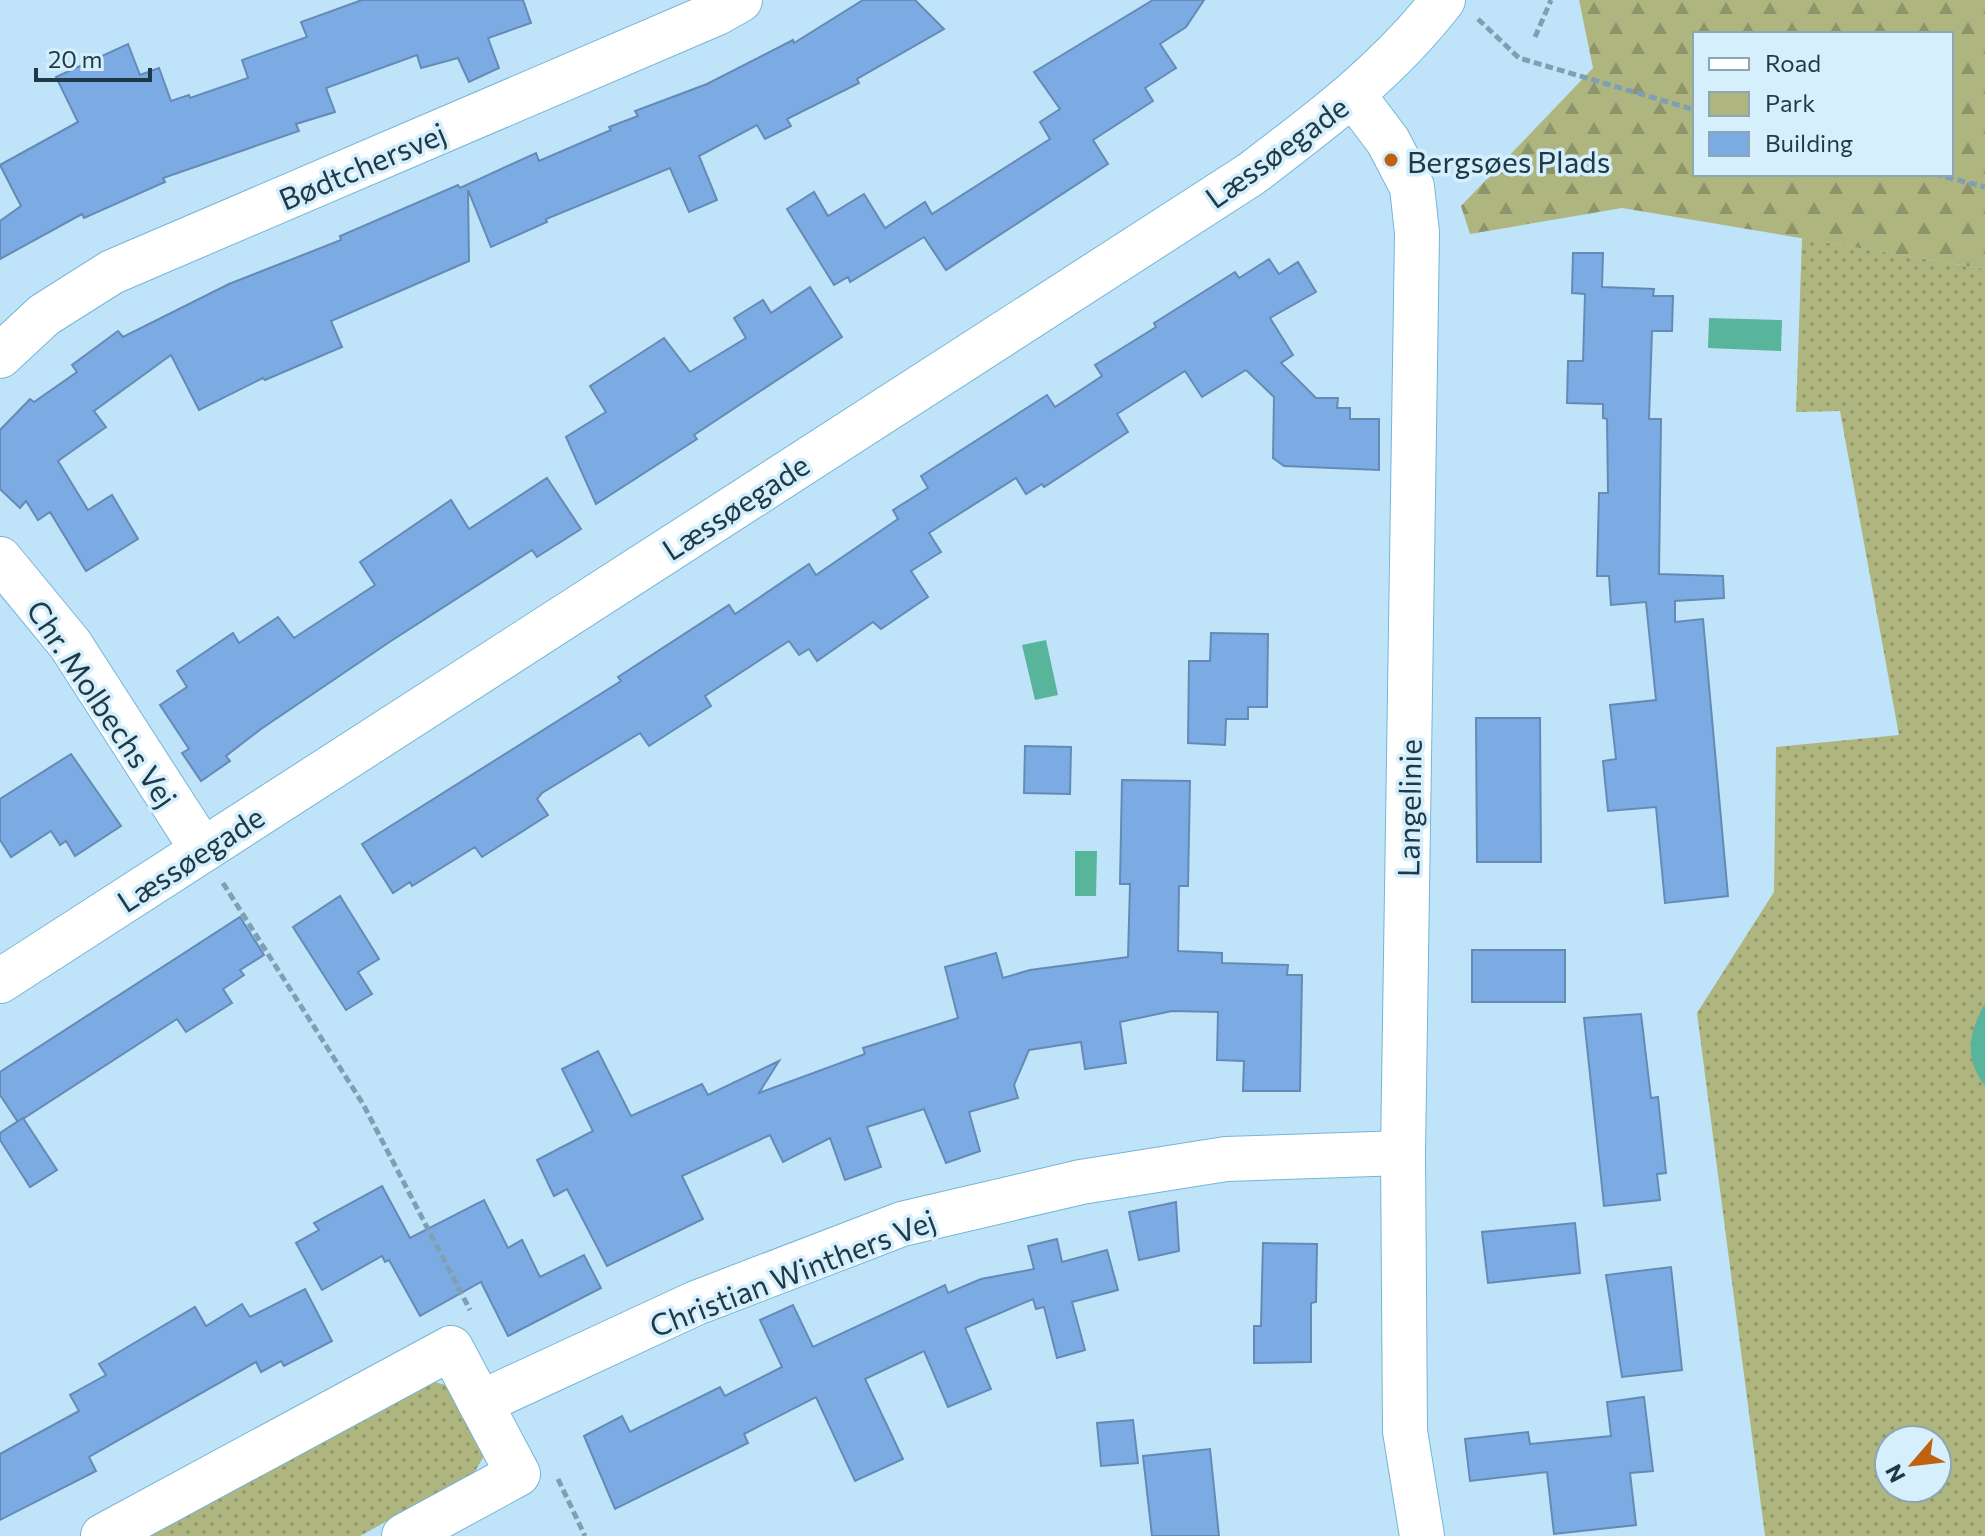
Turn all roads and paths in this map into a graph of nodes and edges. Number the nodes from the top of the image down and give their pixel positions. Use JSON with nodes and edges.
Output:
{"nodes":[{"id":1,"x":740,"y":0,"type":"edge"},
{"id":2,"x":1551,"y":0,"type":"edge"},
{"id":3,"x":1457,"y":5,"type":"edge"},
{"id":4,"x":1535,"y":37,"type":"dead end"},
{"id":5,"x":1354,"y":96,"type":"junction"},
{"id":6,"x":1693,"y":109,"type":"edge"},
{"id":7,"x":1942,"y":176,"type":"edge"},
{"id":8,"x":1985,"y":187,"type":"edge"},
{"id":9,"x":0,"y":356,"type":"edge"},
{"id":10,"x":0,"y":559,"type":"edge"},
{"id":11,"x":202,"y":849,"type":"junction"},
{"id":12,"x":0,"y":981,"type":"edge"},
{"id":13,"x":1403,"y":1153,"type":"junction"},
{"id":14,"x":451,"y":1348,"type":"junction"},
{"id":15,"x":480,"y":1403,"type":"junction"},
{"id":16,"x":518,"y":1474,"type":"junction"},
{"id":17,"x":103,"y":1536,"type":"edge"},
{"id":18,"x":404,"y":1536,"type":"edge"},
{"id":19,"x":585,"y":1536,"type":"edge"},
{"id":20,"x":1422,"y":1536,"type":"edge"}],
"edges":[{"from":1,"to":9,"type":"street","name":"Bødtchersvej"},
{"from":2,"to":4,"type":"path"},
{"from":3,"to":5,"type":"street","name":"Læssøegade"},
{"from":3,"to":6,"type":"path"},
{"from":5,"to":11,"type":"street","name":"Læssøegade"},
{"from":5,"to":13,"type":"street","name":"Langelinie"},
{"from":7,"to":8,"type":"path"},
{"from":10,"to":11,"type":"street","name":"Chr. Molbechs Vej"},
{"from":11,"to":12,"type":"street","name":"Læssøegade"},
{"from":11,"to":14,"type":"path"},
{"from":13,"to":15,"type":"street","name":"Christian Winthers Vej"},
{"from":13,"to":20,"type":"street","name":"Langelinie"},
{"from":14,"to":15,"type":"street"},
{"from":14,"to":17,"type":"street"},
{"from":15,"to":16,"type":"street"},
{"from":16,"to":18,"type":"street"},
{"from":16,"to":19,"type":"path"}]}
